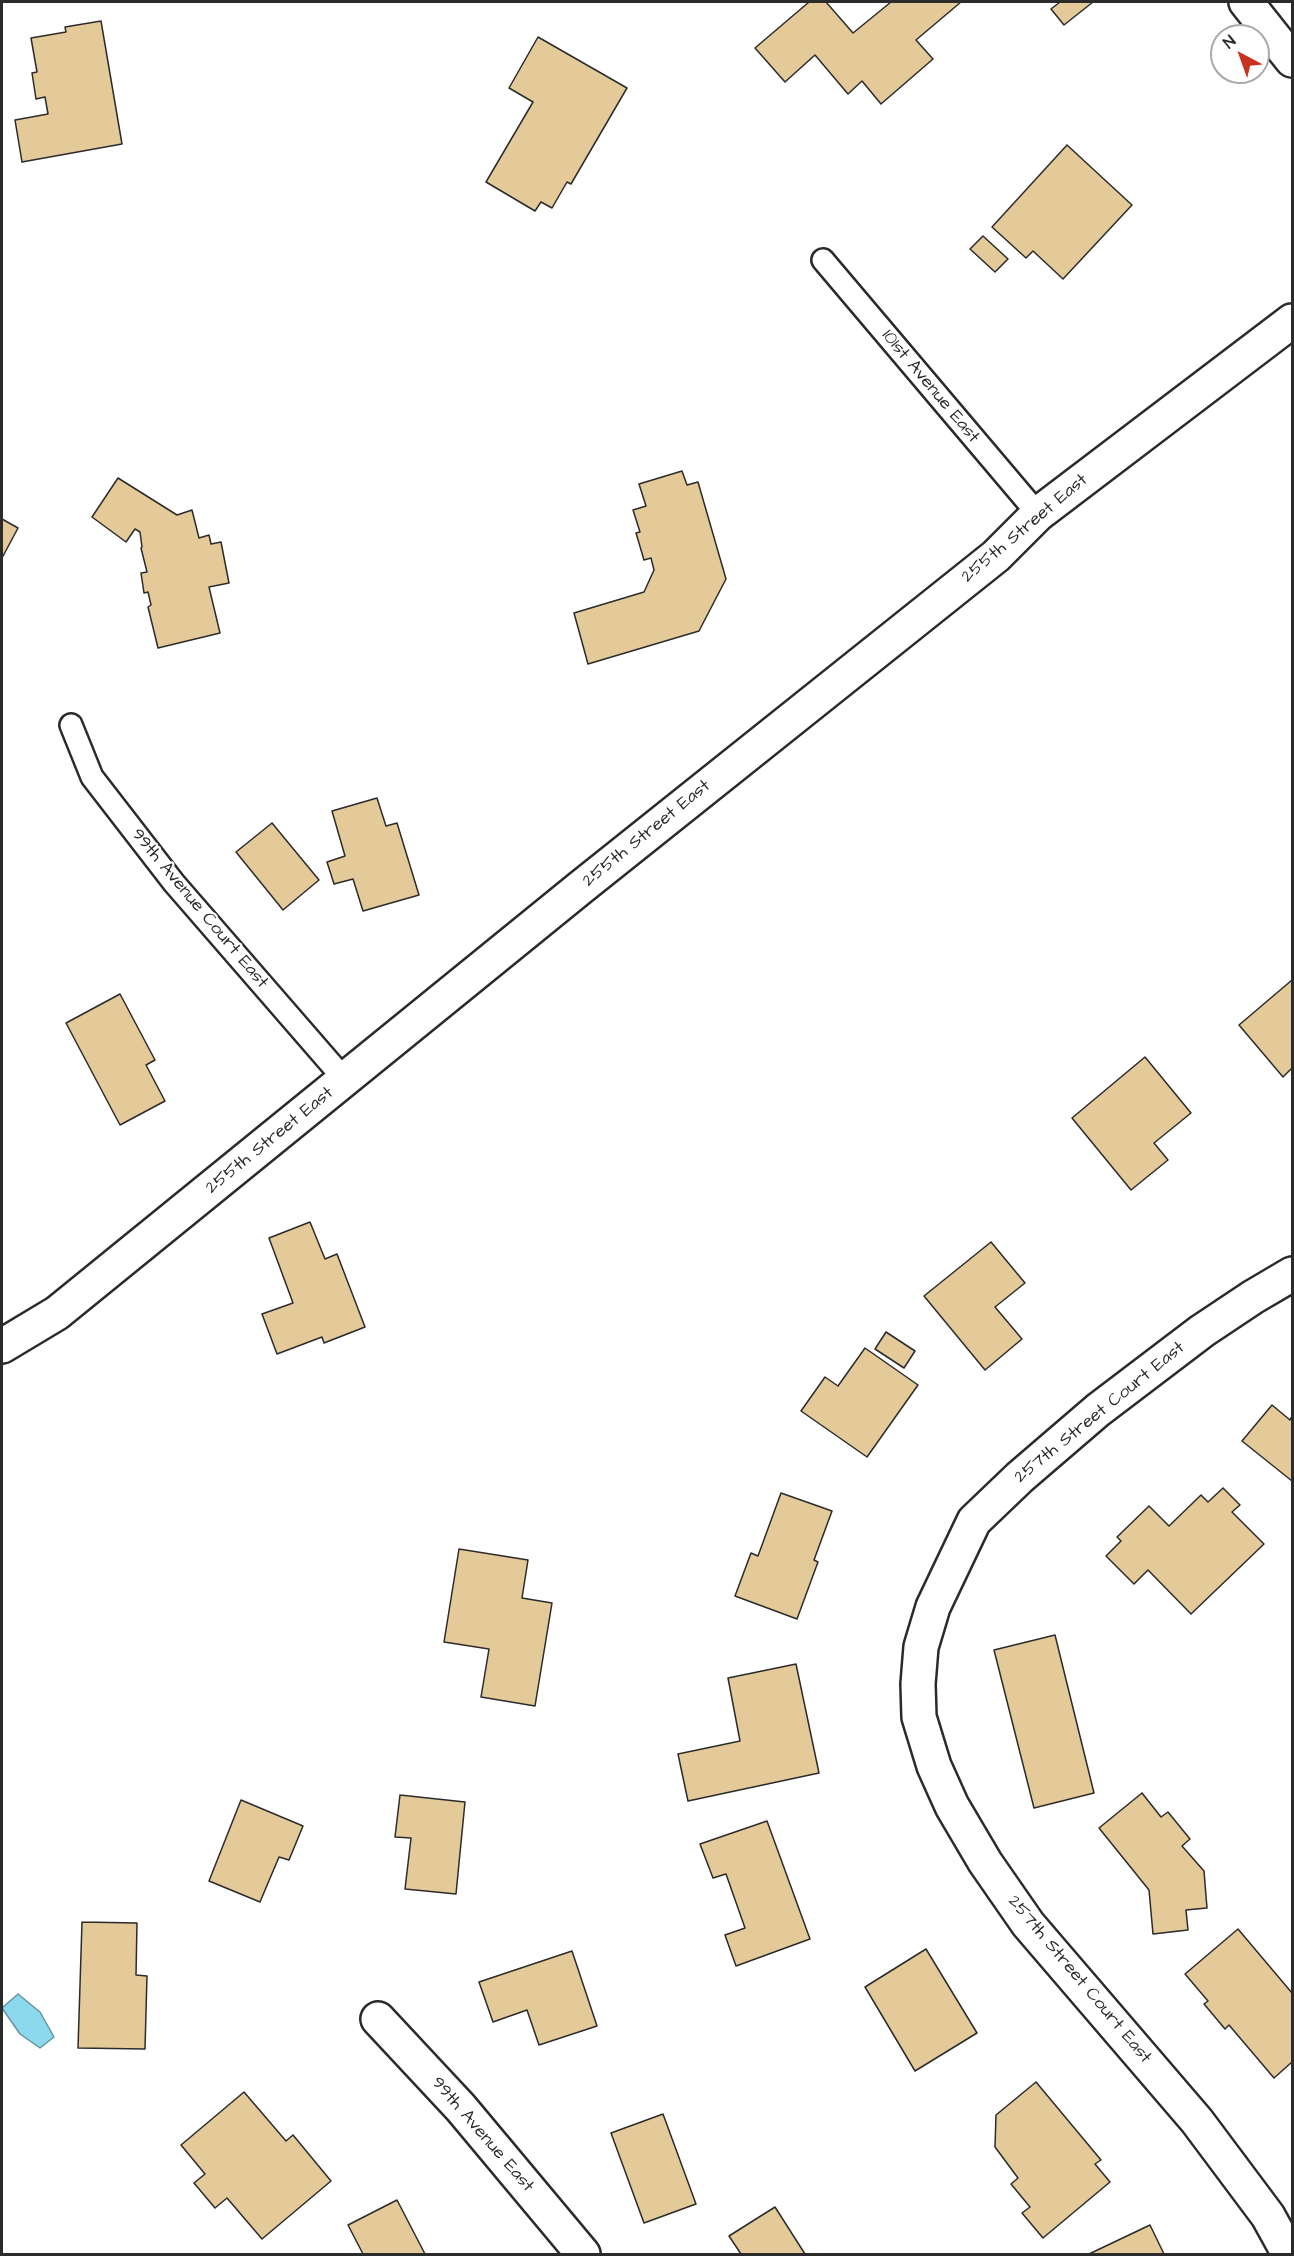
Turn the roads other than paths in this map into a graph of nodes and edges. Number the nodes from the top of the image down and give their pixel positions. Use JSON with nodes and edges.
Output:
{"nodes":[{"id":1,"x":1246,"y":2,"type":"edge"},
{"id":2,"x":1293,"y":60,"type":"edge"},
{"id":3,"x":823,"y":260,"type":"dead end"},
{"id":4,"x":1293,"y":321,"type":"edge"},
{"id":5,"x":1038,"y":514,"type":"junction"},
{"id":6,"x":71,"y":726,"type":"dead end"},
{"id":7,"x":345,"y":1080,"type":"junction"},
{"id":8,"x":1293,"y":1274,"type":"edge"},
{"id":9,"x":2,"y":1346,"type":"edge"},
{"id":10,"x":378,"y":2019,"type":"dead end"},
{"id":11,"x":583,"y":2254,"type":"edge"},
{"id":12,"x":1289,"y":2254,"type":"edge"}],
"edges":[{"from":1,"to":2,"type":"street"},
{"from":3,"to":5,"type":"lane","name":"101st Avenue East"},
{"from":4,"to":5,"type":"street","name":"255th Street East"},
{"from":5,"to":7,"type":"street","name":"255th Street East"},
{"from":6,"to":7,"type":"lane","name":"99th Avenue Court East"},
{"from":7,"to":9,"type":"street","name":"255th Street East"},
{"from":8,"to":12,"type":"street","name":"257th Street Court East"},
{"from":10,"to":11,"type":"street","name":"99th Avenue East"}]}
